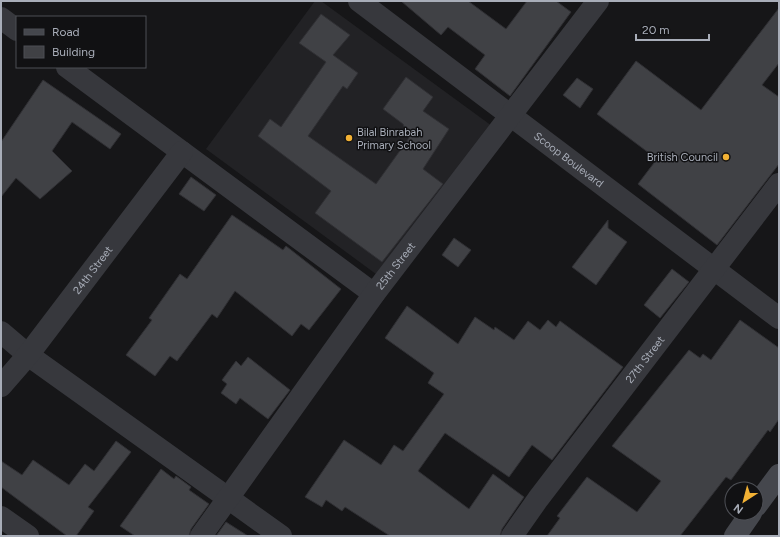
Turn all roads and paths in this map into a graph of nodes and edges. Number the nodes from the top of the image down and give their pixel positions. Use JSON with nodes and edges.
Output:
{"nodes":[{"id":1,"x":359,"y":1,"type":"edge"},
{"id":2,"x":598,"y":1,"type":"edge"},
{"id":3,"x":1,"y":18,"type":"edge"},
{"id":4,"x":16,"y":29,"type":"edge"},
{"id":5,"x":68,"y":68,"type":"edge"},
{"id":6,"x":509,"y":116,"type":"junction"},
{"id":7,"x":182,"y":152,"type":"junction"},
{"id":8,"x":779,"y":184,"type":"edge"},
{"id":9,"x":713,"y":269,"type":"junction"},
{"id":10,"x":374,"y":294,"type":"junction"},
{"id":11,"x":779,"y":318,"type":"edge"},
{"id":12,"x":1,"y":332,"type":"edge"},
{"id":13,"x":28,"y":355,"type":"junction"},
{"id":14,"x":1,"y":386,"type":"edge"},
{"id":15,"x":779,"y":475,"type":"edge"},
{"id":16,"x":764,"y":495,"type":"edge"},
{"id":17,"x":228,"y":498,"type":"junction"},
{"id":18,"x":1,"y":517,"type":"edge"},
{"id":19,"x":745,"y":521,"type":"edge"},
{"id":20,"x":28,"y":536,"type":"edge"},
{"id":21,"x":201,"y":536,"type":"edge"},
{"id":22,"x":280,"y":536,"type":"edge"},
{"id":23,"x":512,"y":536,"type":"edge"},
{"id":24,"x":734,"y":536,"type":"edge"}],
"edges":[{"from":1,"to":6,"type":"street","name":"Scoop Boulevard"},
{"from":2,"to":6,"type":"street","name":"25th Street"},
{"from":3,"to":4,"type":"street"},
{"from":5,"to":7,"type":"street"},
{"from":6,"to":9,"type":"street","name":"Scoop Boulevard"},
{"from":6,"to":10,"type":"street","name":"25th Street"},
{"from":7,"to":10,"type":"street"},
{"from":7,"to":13,"type":"street","name":"24th Street"},
{"from":8,"to":9,"type":"street","name":"27th Street"},
{"from":9,"to":11,"type":"street","name":"Scoop Boulevard"},
{"from":9,"to":23,"type":"street","name":"27th Street"},
{"from":10,"to":17,"type":"street","name":"25th Street"},
{"from":12,"to":13,"type":"street"},
{"from":13,"to":14,"type":"street","name":"24th Street"},
{"from":13,"to":17,"type":"street"},
{"from":15,"to":16,"type":"street"},
{"from":17,"to":21,"type":"street","name":"25th Street"},
{"from":17,"to":22,"type":"street"},
{"from":18,"to":20,"type":"street"},
{"from":19,"to":24,"type":"street"}]}
